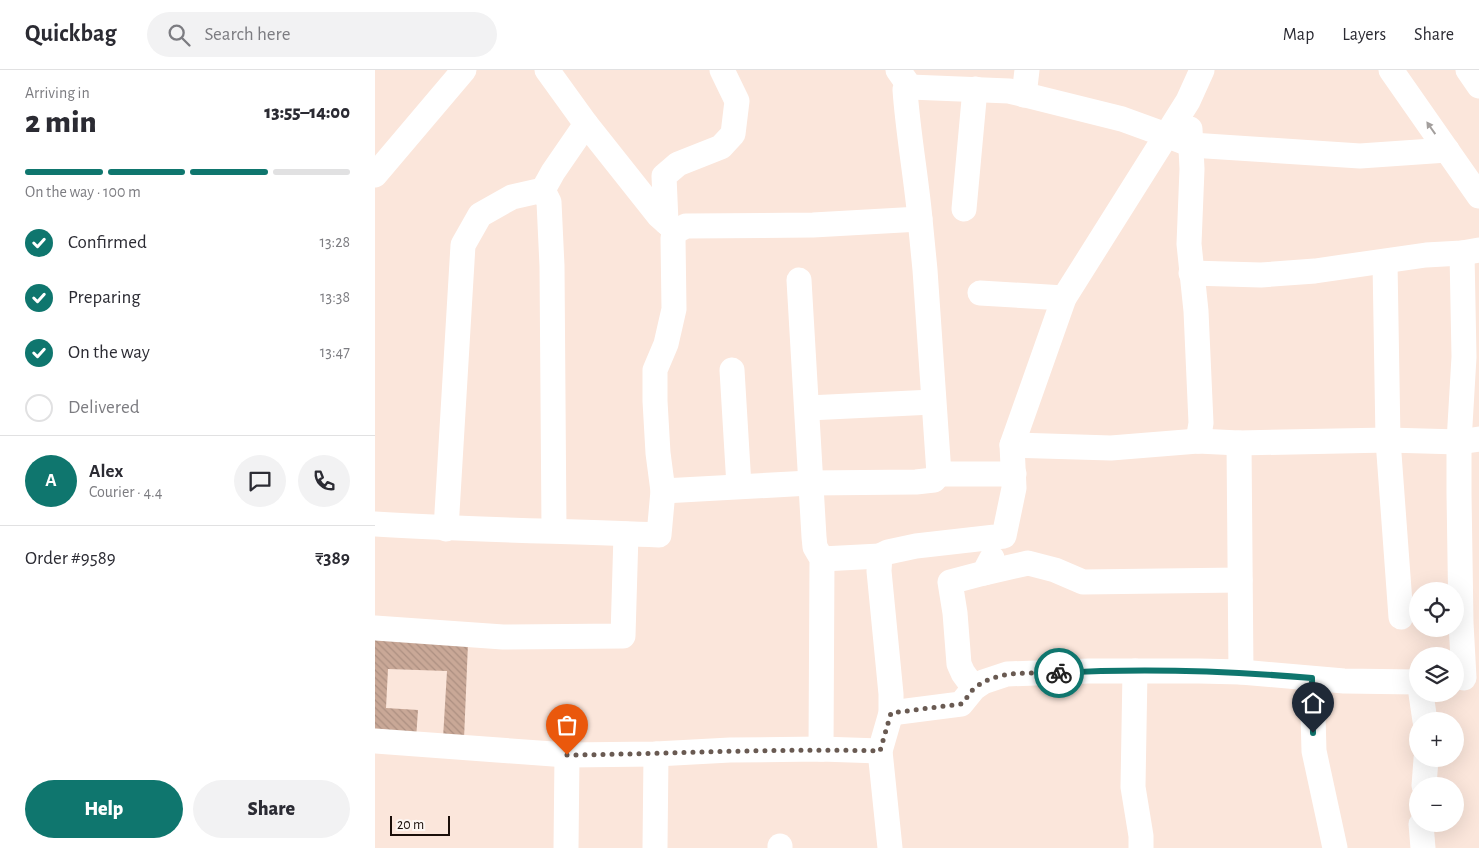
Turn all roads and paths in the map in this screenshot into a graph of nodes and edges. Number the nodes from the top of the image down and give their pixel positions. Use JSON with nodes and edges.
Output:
{"nodes":[{"id":1,"x":464,"y":70,"type":"edge"},
{"id":2,"x":547,"y":70,"type":"edge"},
{"id":3,"x":722,"y":70,"type":"edge"},
{"id":4,"x":1027,"y":70,"type":"edge"},
{"id":5,"x":1202,"y":70,"type":"edge"},
{"id":6,"x":1391,"y":70,"type":"edge"},
{"id":7,"x":1468,"y":70,"type":"edge"},
{"id":8,"x":904,"y":78,"type":"edge"},
{"id":9,"x":1479,"y":86,"type":"edge"},
{"id":10,"x":975,"y":89,"type":"junction"},
{"id":11,"x":1024,"y":95,"type":"junction"},
{"id":12,"x":1188,"y":101,"type":"junction"},
{"id":13,"x":585,"y":124,"type":"junction"},
{"id":14,"x":1166,"y":134,"type":"junction"},
{"id":15,"x":1191,"y":145,"type":"junction"},
{"id":16,"x":1447,"y":150,"type":"junction"},
{"id":17,"x":375,"y":175,"type":"edge"},
{"id":18,"x":543,"y":190,"type":"junction"},
{"id":19,"x":1479,"y":196,"type":"edge"},
{"id":20,"x":964,"y":209,"type":"dead end"},
{"id":21,"x":920,"y":219,"type":"junction"},
{"id":22,"x":671,"y":226,"type":"junction"},
{"id":23,"x":1470,"y":252,"type":"edge"},
{"id":24,"x":1385,"y":262,"type":"junction"},
{"id":25,"x":1191,"y":273,"type":"junction"},
{"id":26,"x":799,"y":280,"type":"dead end"},
{"id":27,"x":979,"y":293,"type":"dead end"},
{"id":28,"x":1064,"y":298,"type":"junction"},
{"id":29,"x":732,"y":370,"type":"dead end"},
{"id":30,"x":933,"y":402,"type":"junction"},
{"id":31,"x":807,"y":408,"type":"junction"},
{"id":32,"x":1388,"y":440,"type":"junction"},
{"id":33,"x":1469,"y":440,"type":"edge"},
{"id":34,"x":1198,"y":441,"type":"junction"},
{"id":35,"x":1239,"y":443,"type":"junction"},
{"id":36,"x":1011,"y":445,"type":"junction"},
{"id":37,"x":939,"y":474,"type":"junction"},
{"id":38,"x":1014,"y":474,"type":"junction"},
{"id":39,"x":811,"y":483,"type":"junction"},
{"id":40,"x":739,"y":486,"type":"junction"},
{"id":41,"x":663,"y":491,"type":"junction"},
{"id":42,"x":375,"y":524,"type":"edge"},
{"id":43,"x":446,"y":528,"type":"junction"},
{"id":44,"x":554,"y":530,"type":"junction"},
{"id":45,"x":626,"y":534,"type":"junction"},
{"id":46,"x":1004,"y":536,"type":"junction"},
{"id":47,"x":880,"y":556,"type":"junction"},
{"id":48,"x":823,"y":559,"type":"junction"},
{"id":49,"x":984,"y":573,"type":"junction"},
{"id":50,"x":1240,"y":580,"type":"junction"},
{"id":51,"x":1401,"y":617,"type":"dead end"},
{"id":52,"x":375,"y":628,"type":"edge"},
{"id":53,"x":1135,"y":671,"type":"junction"},
{"id":54,"x":1241,"y":672,"type":"junction"},
{"id":55,"x":1312,"y":678,"type":"junction"},
{"id":56,"x":1466,"y":678,"type":"edge"},
{"id":57,"x":1409,"y":682,"type":"edge"},
{"id":58,"x":974,"y":688,"type":"junction"},
{"id":59,"x":891,"y":713,"type":"junction"},
{"id":60,"x":375,"y":741,"type":"edge"},
{"id":61,"x":821,"y":749,"type":"junction"},
{"id":62,"x":880,"y":751,"type":"junction"},
{"id":63,"x":656,"y":754,"type":"junction"},
{"id":64,"x":567,"y":755,"type":"junction"},
{"id":65,"x":1422,"y":832,"type":"edge"},
{"id":66,"x":566,"y":848,"type":"edge"},
{"id":67,"x":655,"y":848,"type":"edge"},
{"id":68,"x":890,"y":848,"type":"edge"},
{"id":69,"x":1141,"y":848,"type":"edge"},
{"id":70,"x":1335,"y":848,"type":"edge"},
{"id":71,"x":1423,"y":848,"type":"edge"}],
"edges":[{"from":1,"to":17,"type":"street"},
{"from":2,"to":13,"type":"street"},
{"from":3,"to":22,"type":"street"},
{"from":4,"to":11,"type":"street"},
{"from":5,"to":12,"type":"street"},
{"from":16,"to":6,"type":"street","one_way":true},
{"from":7,"to":9,"type":"street"},
{"from":8,"to":10,"type":"street"},
{"from":8,"to":21,"type":"street"},
{"from":10,"to":11,"type":"street"},
{"from":10,"to":20,"type":"street"},
{"from":11,"to":14,"type":"street"},
{"from":12,"to":14,"type":"street"},
{"from":12,"to":15,"type":"street"},
{"from":13,"to":18,"type":"street"},
{"from":13,"to":22,"type":"street"},
{"from":14,"to":15,"type":"street"},
{"from":14,"to":28,"type":"street"},
{"from":15,"to":16,"type":"street"},
{"from":15,"to":25,"type":"street"},
{"from":16,"to":19,"type":"street"},
{"from":18,"to":43,"type":"street"},
{"from":18,"to":44,"type":"street"},
{"from":21,"to":22,"type":"street"},
{"from":21,"to":30,"type":"street"},
{"from":22,"to":41,"type":"street"},
{"from":23,"to":24,"type":"street"},
{"from":23,"to":33,"type":"street"},
{"from":24,"to":25,"type":"street"},
{"from":24,"to":32,"type":"street"},
{"from":25,"to":34,"type":"street"},
{"from":26,"to":31,"type":"street"},
{"from":27,"to":28,"type":"street"},
{"from":28,"to":36,"type":"street"},
{"from":29,"to":40,"type":"street"},
{"from":30,"to":31,"type":"street"},
{"from":30,"to":37,"type":"street"},
{"from":31,"to":39,"type":"street"},
{"from":32,"to":33,"type":"street"},
{"from":32,"to":35,"type":"street"},
{"from":32,"to":51,"type":"street"},
{"from":33,"to":56,"type":"street"},
{"from":34,"to":35,"type":"street"},
{"from":34,"to":36,"type":"street"},
{"from":35,"to":50,"type":"street"},
{"from":36,"to":38,"type":"street"},
{"from":37,"to":38,"type":"street"},
{"from":37,"to":39,"type":"street"},
{"from":38,"to":46,"type":"street"},
{"from":39,"to":40,"type":"street"},
{"from":39,"to":48,"type":"street"},
{"from":40,"to":41,"type":"street"},
{"from":41,"to":45,"type":"street"},
{"from":42,"to":43,"type":"street"},
{"from":43,"to":44,"type":"street"},
{"from":44,"to":45,"type":"street"},
{"from":45,"to":52,"type":"street"},
{"from":46,"to":47,"type":"street"},
{"from":46,"to":49,"type":"street"},
{"from":47,"to":48,"type":"street"},
{"from":47,"to":59,"type":"street"},
{"from":48,"to":61,"type":"street"},
{"from":49,"to":50,"type":"street"},
{"from":49,"to":58,"type":"street"},
{"from":50,"to":54,"type":"street"},
{"from":53,"to":54,"type":"street"},
{"from":53,"to":58,"type":"street"},
{"from":53,"to":69,"type":"street"},
{"from":54,"to":55,"type":"street"},
{"from":55,"to":57,"type":"street"},
{"from":55,"to":70,"type":"street"},
{"from":58,"to":59,"type":"street"},
{"from":59,"to":62,"type":"street"},
{"from":60,"to":64,"type":"street"},
{"from":61,"to":62,"type":"street"},
{"from":61,"to":63,"type":"street"},
{"from":62,"to":68,"type":"street"},
{"from":63,"to":64,"type":"street"},
{"from":63,"to":67,"type":"street"},
{"from":64,"to":66,"type":"street"},
{"from":65,"to":71,"type":"street"}]}
